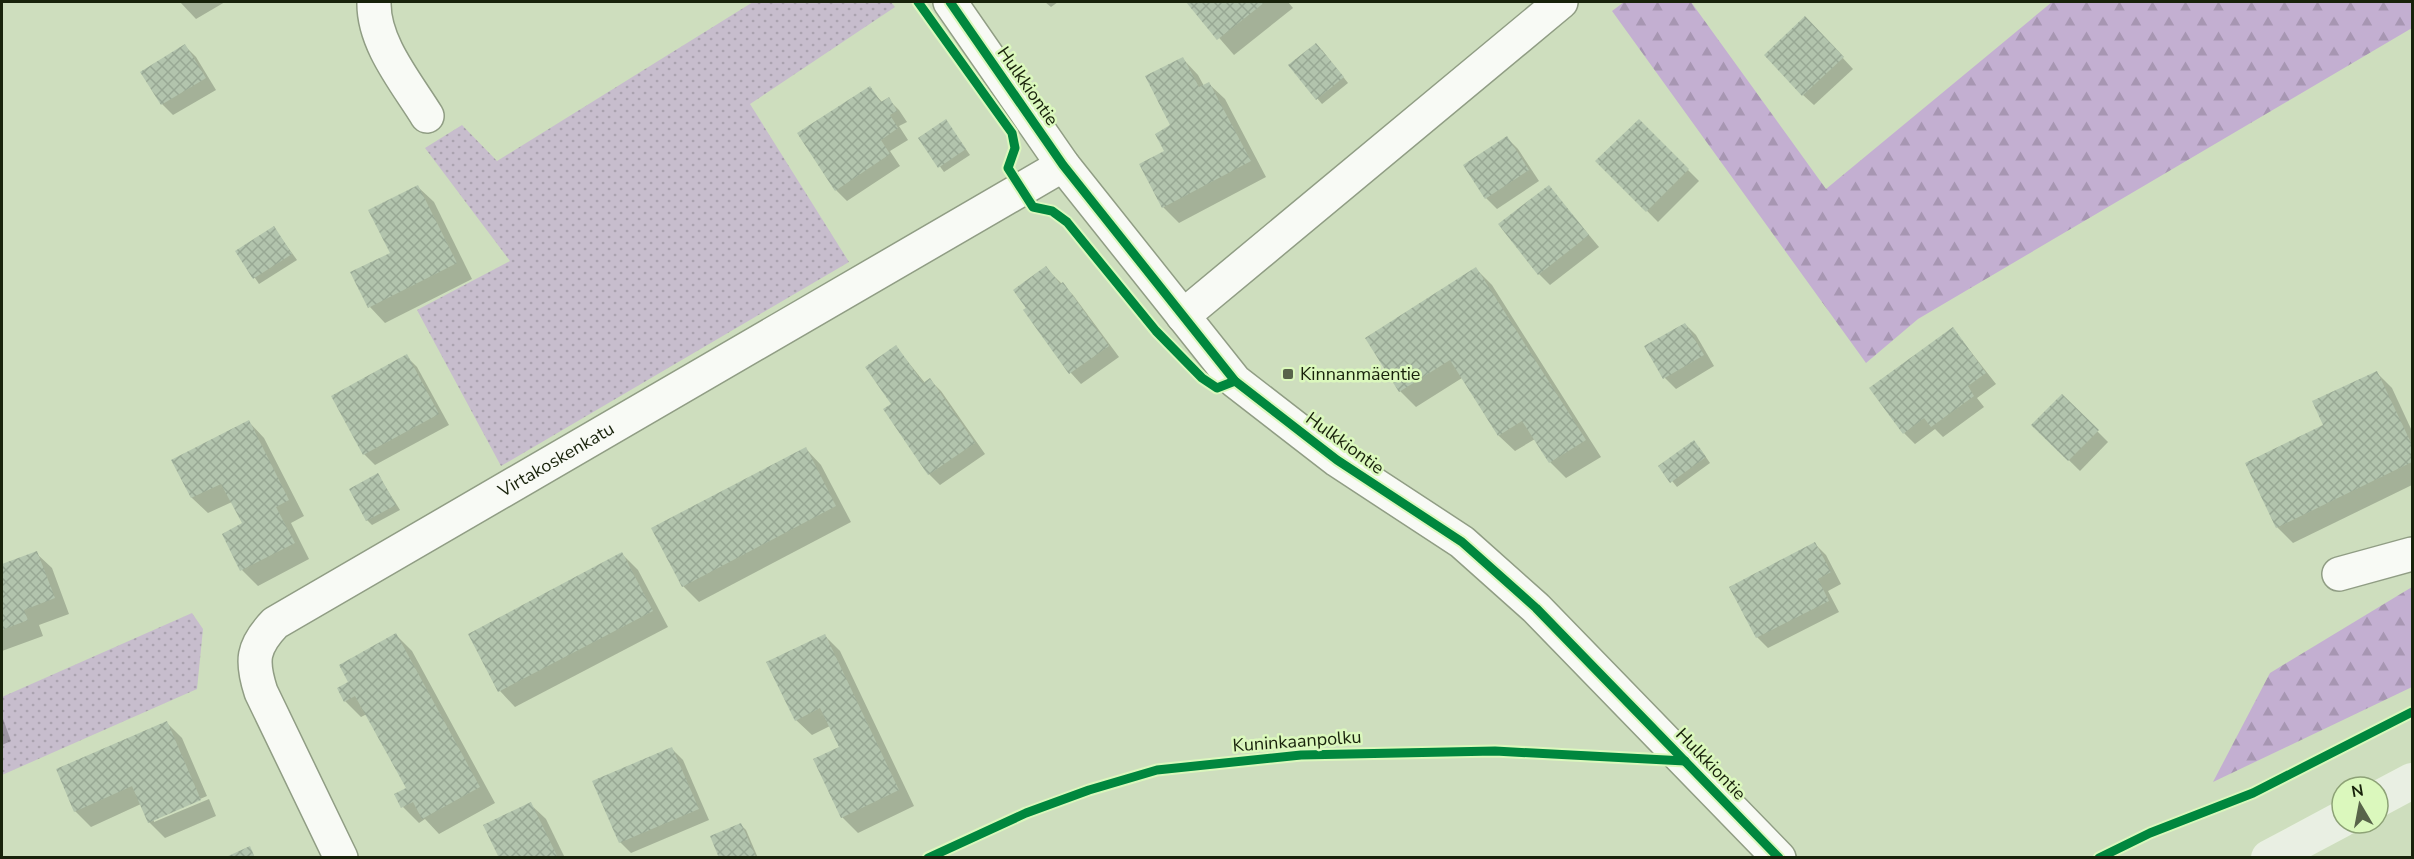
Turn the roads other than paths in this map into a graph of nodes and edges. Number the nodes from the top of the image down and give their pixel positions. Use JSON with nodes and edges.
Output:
{"nodes":[{"id":1,"x":374,"y":2,"type":"edge"},
{"id":2,"x":950,"y":2,"type":"edge"},
{"id":3,"x":1561,"y":2,"type":"edge"},
{"id":4,"x":427,"y":116,"type":"dead end"},
{"id":5,"x":1063,"y":165,"type":"junction"},
{"id":6,"x":1182,"y":316,"type":"junction"},
{"id":7,"x":2412,"y":554,"type":"edge"},
{"id":8,"x":2338,"y":574,"type":"dead end"},
{"id":9,"x":2412,"y":781,"type":"edge"},
{"id":10,"x":2390,"y":793,"type":"edge"},
{"id":11,"x":2330,"y":825,"type":"edge"},
{"id":12,"x":341,"y":858,"type":"edge"},
{"id":13,"x":1779,"y":858,"type":"edge"},
{"id":14,"x":2269,"y":858,"type":"edge"}],
"edges":[{"from":1,"to":4,"type":"street"},
{"from":2,"to":5,"type":"street","name":"Hulkkiontie"},
{"from":3,"to":6,"type":"street"},
{"from":5,"to":6,"type":"street","name":"Hulkkiontie"},
{"from":5,"to":12,"type":"street","name":"Virtakoskenkatu"},
{"from":6,"to":13,"type":"street","name":"Hulkkiontie"},
{"from":7,"to":8,"type":"street"},
{"from":9,"to":10,"type":"main road"},
{"from":11,"to":14,"type":"main road"}]}
